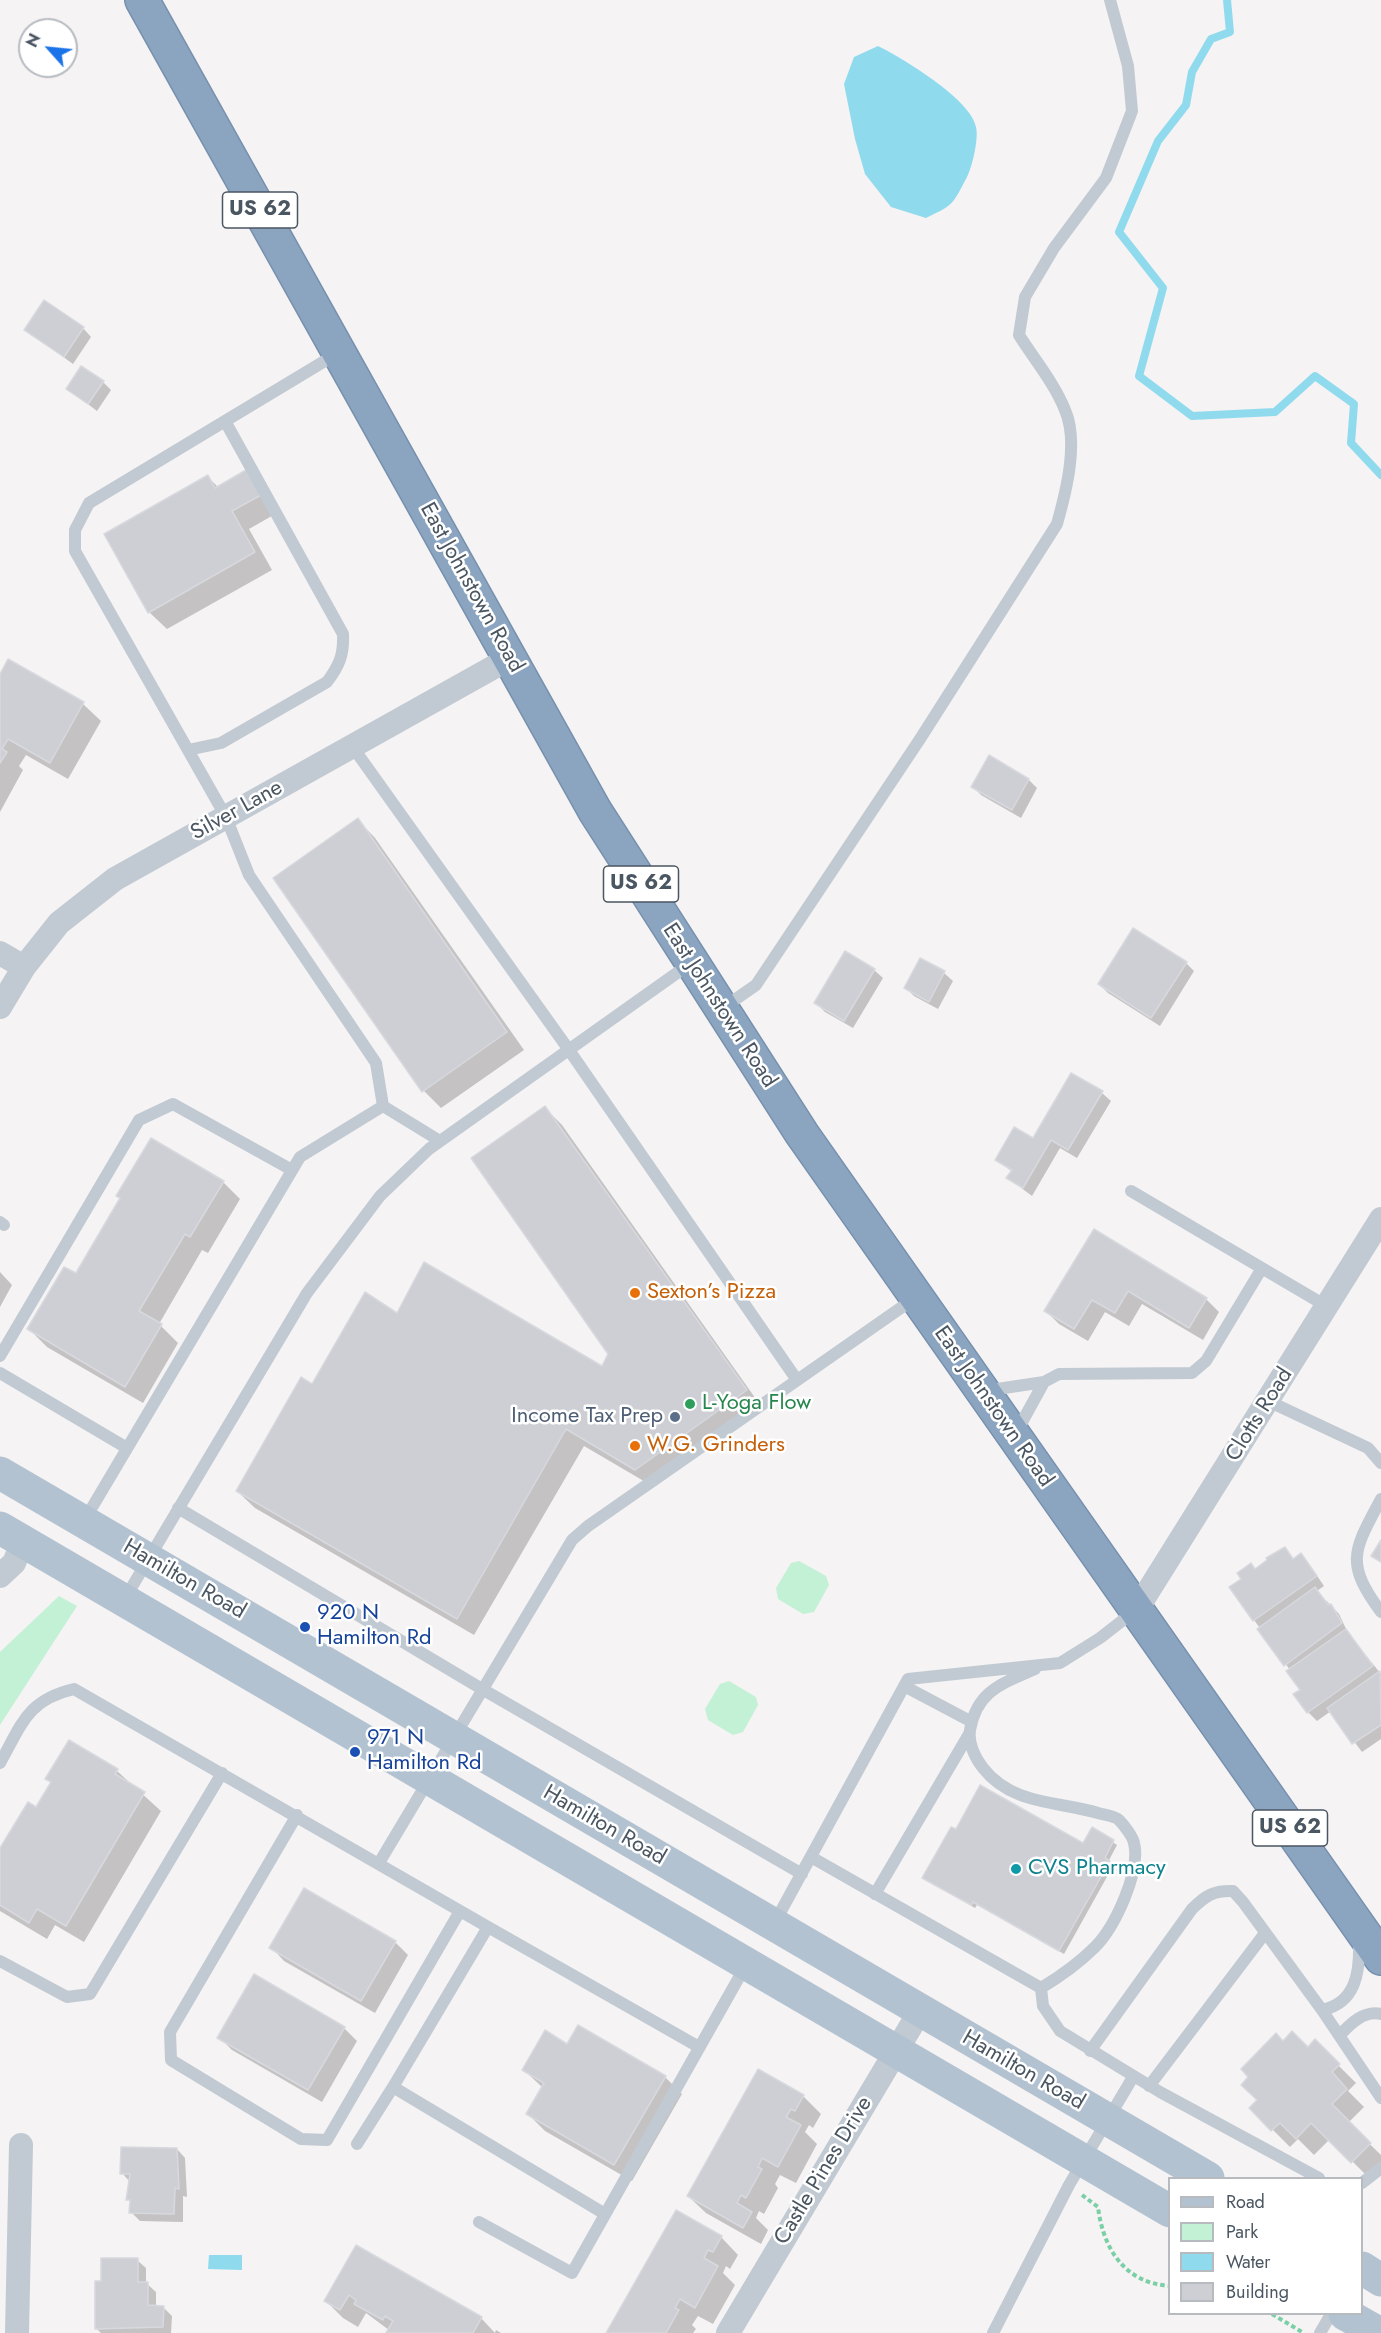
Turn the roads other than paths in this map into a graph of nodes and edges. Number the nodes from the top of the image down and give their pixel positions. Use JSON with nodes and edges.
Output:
{"nodes":[{"id":1,"x":142,"y":0,"type":"edge"},
{"id":2,"x":1110,"y":0,"type":"edge"},
{"id":3,"x":340,"y":352,"type":"junction"},
{"id":4,"x":225,"y":420,"type":"junction"},
{"id":5,"x":510,"y":658,"type":"junction"},
{"id":6,"x":352,"y":746,"type":"junction"},
{"id":7,"x":188,"y":750,"type":"junction"},
{"id":8,"x":226,"y":816,"type":"junction"},
{"id":9,"x":0,"y":953,"type":"edge"},
{"id":10,"x":692,"y":963,"type":"junction"},
{"id":11,"x":24,"y":967,"type":"junction"},
{"id":12,"x":0,"y":1007,"type":"edge"},
{"id":13,"x":722,"y":1009,"type":"junction"},
{"id":14,"x":569,"y":1050,"type":"junction"},
{"id":15,"x":383,"y":1106,"type":"junction"},
{"id":16,"x":440,"y":1141,"type":"junction"},
{"id":17,"x":292,"y":1170,"type":"junction"},
{"id":18,"x":1131,"y":1191,"type":"dead end"},
{"id":19,"x":1381,"y":1219,"type":"edge"},
{"id":20,"x":1262,"y":1268,"type":"junction"},
{"id":21,"x":916,"y":1297,"type":"junction"},
{"id":22,"x":1328,"y":1307,"type":"junction"},
{"id":23,"x":0,"y":1356,"type":"edge"},
{"id":24,"x":0,"y":1373,"type":"edge"},
{"id":25,"x":797,"y":1380,"type":"junction"},
{"id":26,"x":1044,"y":1382,"type":"junction"},
{"id":27,"x":982,"y":1391,"type":"junction"},
{"id":28,"x":1268,"y":1401,"type":"junction"},
{"id":29,"x":1014,"y":1437,"type":"junction"},
{"id":30,"x":127,"y":1448,"type":"junction"},
{"id":31,"x":1381,"y":1463,"type":"edge"},
{"id":32,"x":0,"y":1473,"type":"edge"},
{"id":33,"x":1381,"y":1499,"type":"edge"},
{"id":34,"x":178,"y":1508,"type":"junction"},
{"id":35,"x":84,"y":1522,"type":"junction"},
{"id":36,"x":11,"y":1534,"type":"edge"},
{"id":37,"x":148,"y":1560,"type":"junction"},
{"id":38,"x":0,"y":1576,"type":"edge"},
{"id":39,"x":124,"y":1600,"type":"junction"},
{"id":40,"x":1137,"y":1609,"type":"junction"},
{"id":41,"x":1381,"y":1612,"type":"edge"},
{"id":42,"x":1045,"y":1664,"type":"junction"},
{"id":43,"x":904,"y":1686,"type":"junction"},
{"id":44,"x":482,"y":1689,"type":"junction"},
{"id":45,"x":971,"y":1728,"type":"junction"},
{"id":46,"x":452,"y":1736,"type":"junction"},
{"id":47,"x":0,"y":1763,"type":"edge"},
{"id":48,"x":222,"y":1773,"type":"junction"},
{"id":49,"x":428,"y":1777,"type":"junction"},
{"id":50,"x":297,"y":1815,"type":"junction"},
{"id":51,"x":811,"y":1857,"type":"junction"},
{"id":52,"x":379,"y":1863,"type":"junction"},
{"id":53,"x":802,"y":1874,"type":"junction"},
{"id":54,"x":875,"y":1894,"type":"junction"},
{"id":55,"x":460,"y":1911,"type":"junction"},
{"id":56,"x":774,"y":1925,"type":"junction"},
{"id":57,"x":1358,"y":1926,"type":"junction"},
{"id":58,"x":488,"y":1927,"type":"junction"},
{"id":59,"x":1265,"y":1933,"type":"junction"},
{"id":60,"x":1381,"y":1959,"type":"edge"},
{"id":61,"x":0,"y":1961,"type":"edge"},
{"id":62,"x":747,"y":1964,"type":"junction"},
{"id":63,"x":1041,"y":1988,"type":"junction"},
{"id":64,"x":1322,"y":2010,"type":"junction"},
{"id":65,"x":920,"y":2011,"type":"junction"},
{"id":66,"x":1381,"y":2014,"type":"edge"},
{"id":67,"x":1340,"y":2035,"type":"junction"},
{"id":68,"x":699,"y":2047,"type":"junction"},
{"id":69,"x":895,"y":2050,"type":"junction"},
{"id":70,"x":1090,"y":2051,"type":"junction"},
{"id":71,"x":1133,"y":2077,"type":"junction"},
{"id":72,"x":1149,"y":2086,"type":"junction"},
{"id":73,"x":393,"y":2087,"type":"junction"},
{"id":74,"x":1381,"y":2098,"type":"edge"},
{"id":75,"x":1108,"y":2120,"type":"junction"},
{"id":76,"x":357,"y":2144,"type":"dead end"},
{"id":77,"x":21,"y":2145,"type":"dead end"},
{"id":78,"x":1083,"y":2161,"type":"junction"},
{"id":79,"x":1381,"y":2168,"type":"edge"},
{"id":80,"x":1206,"y":2177,"type":"edge"},
{"id":81,"x":1317,"y":2177,"type":"edge"},
{"id":82,"x":1363,"y":2182,"type":"edge"},
{"id":83,"x":1168,"y":2210,"type":"edge"},
{"id":84,"x":604,"y":2214,"type":"junction"},
{"id":85,"x":479,"y":2222,"type":"dead end"},
{"id":86,"x":1363,"y":2269,"type":"edge"},
{"id":87,"x":1381,"y":2280,"type":"edge"},
{"id":88,"x":1330,"y":2315,"type":"edge"},
{"id":89,"x":1349,"y":2315,"type":"edge"},
{"id":90,"x":17,"y":2333,"type":"edge"},
{"id":91,"x":728,"y":2333,"type":"edge"},
{"id":92,"x":993,"y":2333,"type":"edge"},
{"id":93,"x":1320,"y":2333,"type":"edge"},
{"id":94,"x":1379,"y":2333,"type":"edge"}],
"edges":[{"from":1,"to":3,"type":"highway","name":"East Johnstown Road","number":"US 62"},
{"from":2,"to":13,"type":"lane"},
{"from":3,"to":4,"type":"lane"},
{"from":3,"to":5,"type":"highway","name":"East Johnstown Road","number":"US 62"},
{"from":4,"to":7,"type":"lane"},
{"from":4,"to":7,"type":"lane"},
{"from":5,"to":6,"type":"street","name":"Silver Lane"},
{"from":5,"to":10,"type":"highway","name":"East Johnstown Road","number":"US 62"},
{"from":6,"to":8,"type":"street","name":"Silver Lane"},
{"from":6,"to":14,"type":"lane"},
{"from":7,"to":8,"type":"lane"},
{"from":8,"to":11,"type":"street","name":"Silver Lane"},
{"from":8,"to":15,"type":"lane"},
{"from":9,"to":11,"type":"street"},
{"from":10,"to":13,"type":"highway","name":"East Johnstown Road","number":"US 62"},
{"from":10,"to":14,"type":"lane"},
{"from":11,"to":12,"type":"street","name":"Silver Lane"},
{"from":13,"to":21,"type":"highway","name":"East Johnstown Road","number":"US 62"},
{"from":14,"to":16,"type":"lane"},
{"from":14,"to":25,"type":"lane"},
{"from":15,"to":16,"type":"lane"},
{"from":15,"to":17,"type":"lane"},
{"from":16,"to":34,"type":"lane"},
{"from":17,"to":23,"type":"lane"},
{"from":17,"to":30,"type":"lane"},
{"from":18,"to":20,"type":"lane"},
{"from":19,"to":22,"type":"street","name":"Clotts Road"},
{"from":20,"to":22,"type":"lane"},
{"from":20,"to":26,"type":"lane"},
{"from":21,"to":25,"type":"lane"},
{"from":21,"to":27,"type":"highway","name":"East Johnstown Road","number":"US 62"},
{"from":22,"to":28,"type":"street","name":"Clotts Road"},
{"from":24,"to":30,"type":"lane"},
{"from":25,"to":44,"type":"lane"},
{"from":26,"to":27,"type":"lane"},
{"from":26,"to":29,"type":"lane"},
{"from":27,"to":29,"type":"highway","name":"East Johnstown Road","number":"US 62"},
{"from":28,"to":31,"type":"lane"},
{"from":28,"to":40,"type":"street","name":"Clotts Road"},
{"from":29,"to":40,"type":"highway","name":"East Johnstown Road","number":"US 62"},
{"from":30,"to":35,"type":"lane"},
{"from":32,"to":35,"type":"main road","name":"Hamilton Road"},
{"from":33,"to":41,"type":"lane"},
{"from":34,"to":37,"type":"lane"},
{"from":34,"to":44,"type":"lane"},
{"from":35,"to":37,"type":"main road","name":"Hamilton Road"},
{"from":36,"to":38,"type":"street"},
{"from":36,"to":39,"type":"main road","name":"Hamilton Road"},
{"from":37,"to":39,"type":"lane"},
{"from":37,"to":46,"type":"main road","name":"Hamilton Road"},
{"from":39,"to":49,"type":"main road","name":"Hamilton Road"},
{"from":40,"to":42,"type":"lane"},
{"from":40,"to":57,"type":"highway","name":"East Johnstown Road","number":"US 62"},
{"from":42,"to":43,"type":"lane"},
{"from":42,"to":45,"type":"lane"},
{"from":43,"to":45,"type":"lane"},
{"from":43,"to":51,"type":"lane"},
{"from":44,"to":46,"type":"lane"},
{"from":44,"to":53,"type":"lane"},
{"from":45,"to":54,"type":"lane"},
{"from":45,"to":63,"type":"lane"},
{"from":46,"to":49,"type":"lane"},
{"from":46,"to":56,"type":"main road","name":"Hamilton Road"},
{"from":47,"to":48,"type":"lane"},
{"from":48,"to":50,"type":"lane"},
{"from":48,"to":61,"type":"lane"},
{"from":49,"to":52,"type":"lane"},
{"from":49,"to":62,"type":"main road","name":"Hamilton Road"},
{"from":50,"to":52,"type":"lane"},
{"from":50,"to":55,"type":"lane"},
{"from":51,"to":53,"type":"lane"},
{"from":51,"to":54,"type":"lane"},
{"from":52,"to":55,"type":"lane"},
{"from":53,"to":56,"type":"lane"},
{"from":54,"to":63,"type":"lane"},
{"from":55,"to":58,"type":"lane"},
{"from":56,"to":65,"type":"main road","name":"Hamilton Road"},
{"from":57,"to":60,"type":"highway","name":"East Johnstown Road","number":"US 62"},
{"from":57,"to":64,"type":"lane"},
{"from":58,"to":68,"type":"lane"},
{"from":58,"to":73,"type":"lane"},
{"from":59,"to":64,"type":"lane"},
{"from":59,"to":70,"type":"lane"},
{"from":59,"to":72,"type":"lane"},
{"from":62,"to":68,"type":"lane"},
{"from":62,"to":69,"type":"main road","name":"Hamilton Road"},
{"from":63,"to":70,"type":"lane"},
{"from":64,"to":67,"type":"lane"},
{"from":65,"to":69,"type":"street","name":"Castle Pines Drive"},
{"from":65,"to":75,"type":"main road","name":"Hamilton Road"},
{"from":66,"to":67,"type":"lane"},
{"from":67,"to":74,"type":"lane"},
{"from":68,"to":84,"type":"lane"},
{"from":69,"to":78,"type":"main road","name":"Hamilton Road"},
{"from":69,"to":91,"type":"street","name":"Castle Pines Drive"},
{"from":70,"to":71,"type":"lane"},
{"from":71,"to":72,"type":"lane"},
{"from":71,"to":75,"type":"lane"},
{"from":72,"to":81,"type":"lane"},
{"from":73,"to":76,"type":"lane"},
{"from":73,"to":84,"type":"lane"},
{"from":75,"to":78,"type":"lane"},
{"from":75,"to":80,"type":"main road","name":"Hamilton Road"},
{"from":77,"to":90,"type":"street"},
{"from":78,"to":83,"type":"main road","name":"Hamilton Road"},
{"from":78,"to":92,"type":"lane"},
{"from":79,"to":82,"type":"lane"},
{"from":84,"to":85,"type":"lane"},
{"from":86,"to":87,"type":"main road"},
{"from":88,"to":93,"type":"lane"},
{"from":89,"to":94,"type":"main road"}]}
